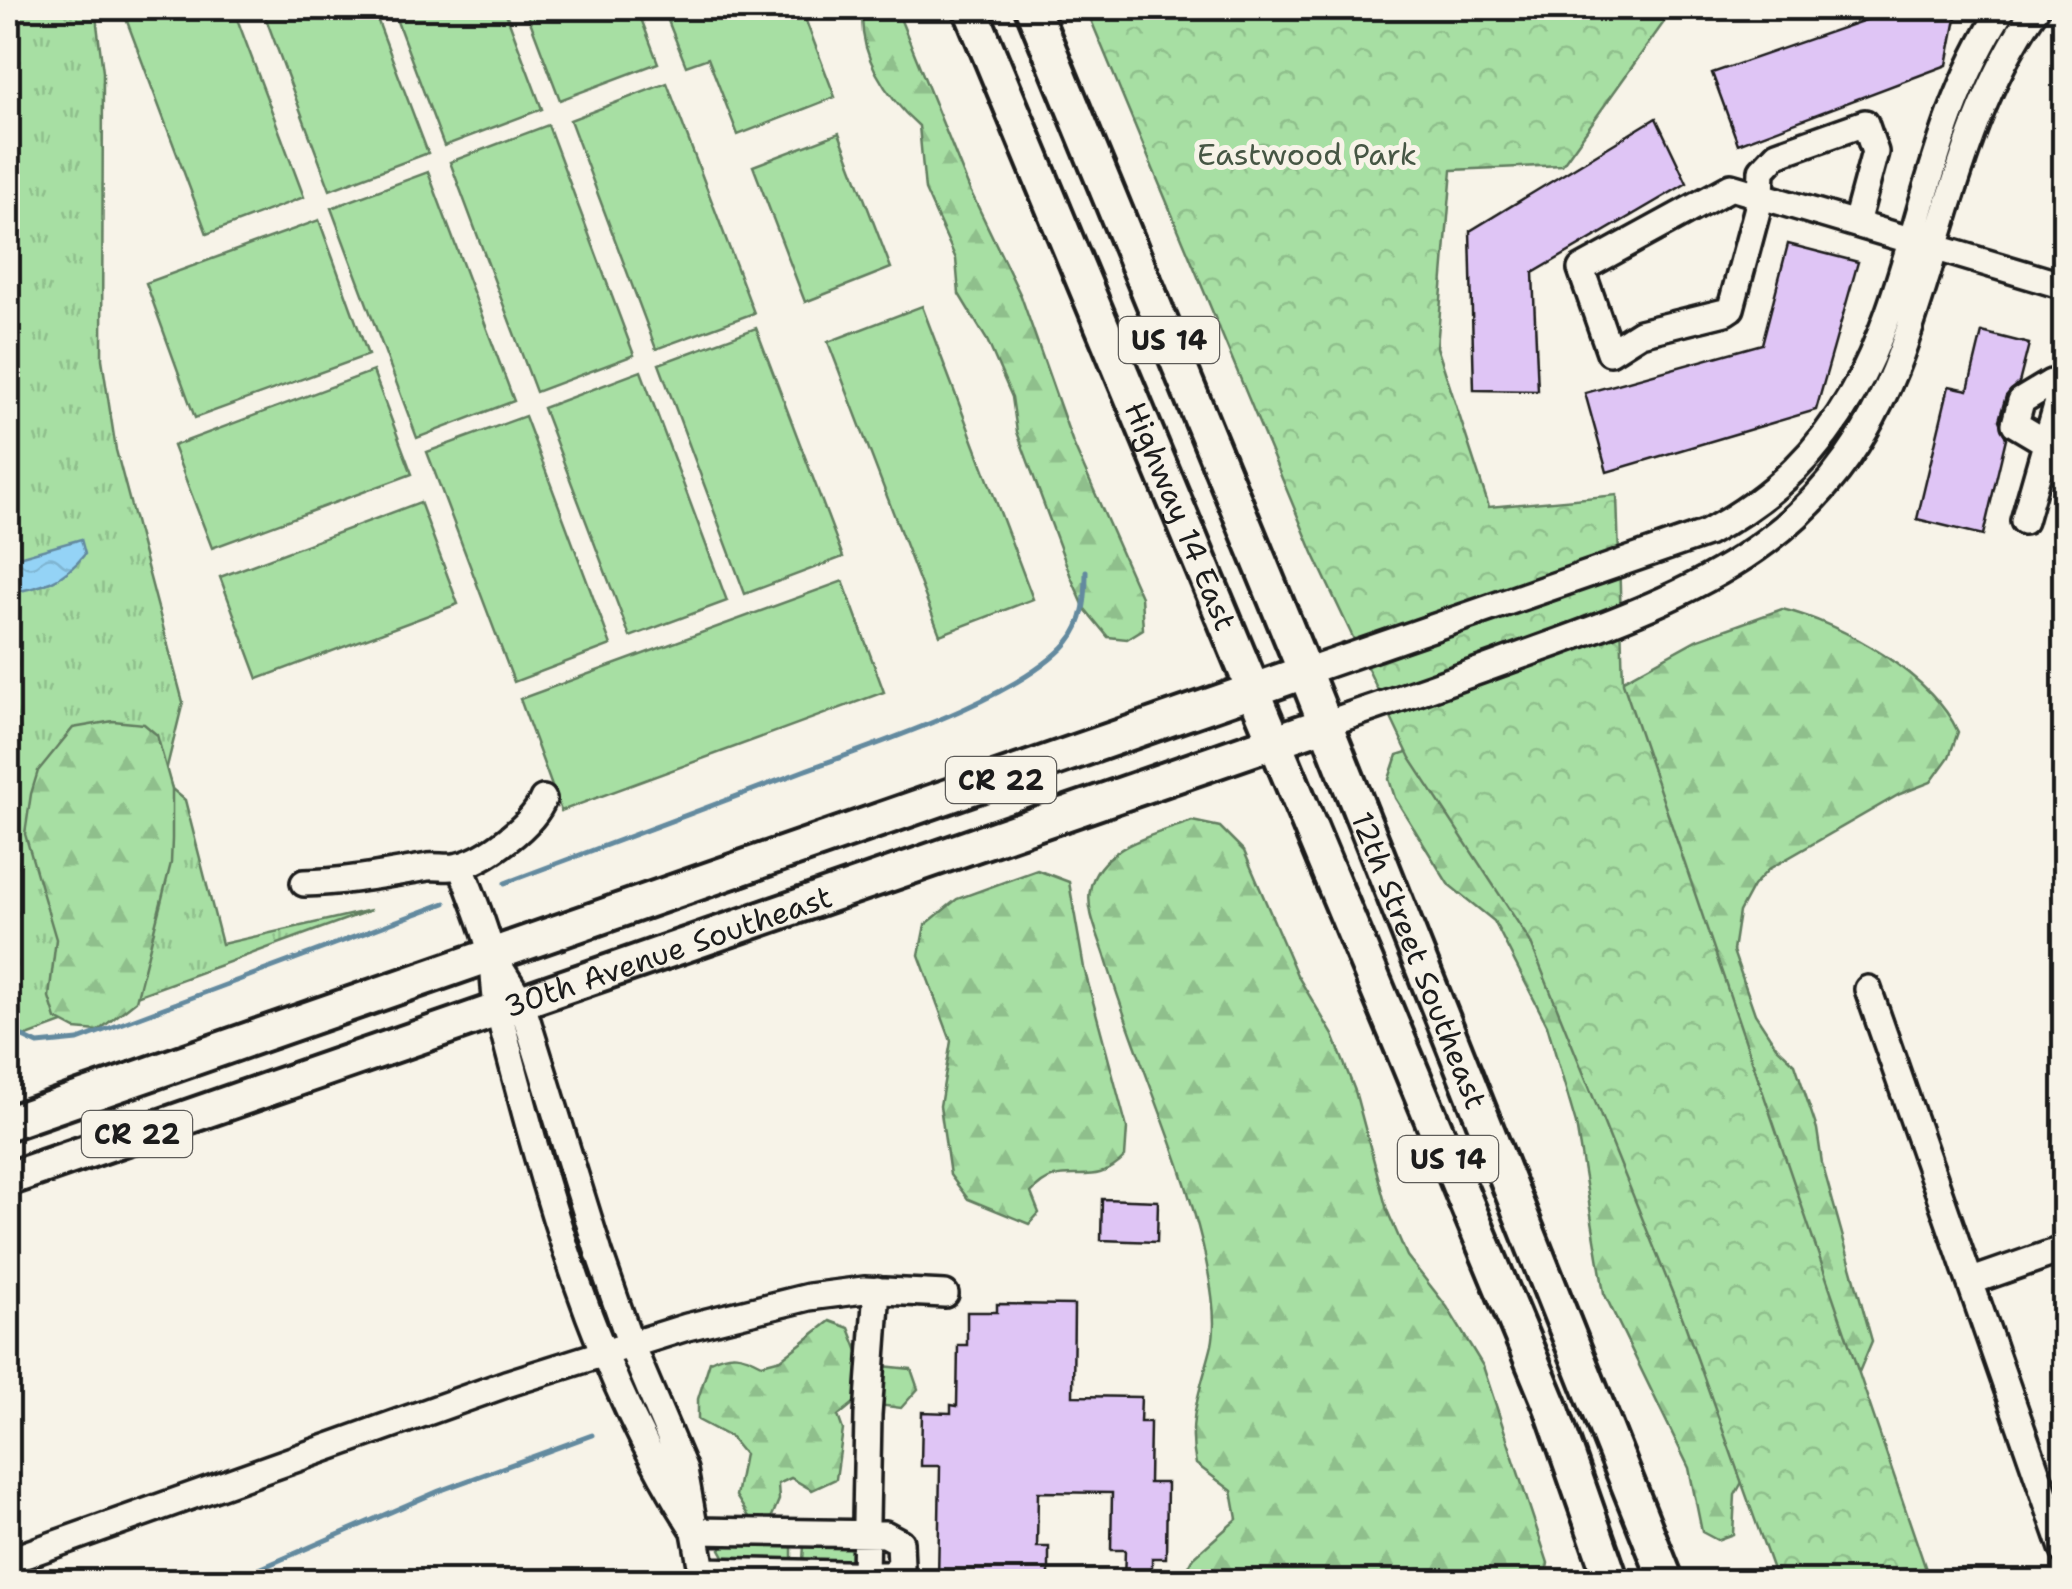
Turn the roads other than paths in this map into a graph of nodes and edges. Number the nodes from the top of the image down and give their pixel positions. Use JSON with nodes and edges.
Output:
{"nodes":[{"id":1,"x":970,"y":8,"type":"edge"},
{"id":2,"x":1032,"y":8,"type":"edge"},
{"id":3,"x":2003,"y":8,"type":"edge"},
{"id":4,"x":2036,"y":8,"type":"edge"},
{"id":5,"x":1761,"y":196,"type":"junction"},
{"id":6,"x":1856,"y":224,"type":"junction"},
{"id":7,"x":1924,"y":244,"type":"junction"},
{"id":8,"x":2064,"y":286,"type":"edge"},
{"id":9,"x":2064,"y":384,"type":"edge"},
{"id":10,"x":2047,"y":443,"type":"junction"},
{"id":11,"x":2024,"y":521,"type":"dead end"},
{"id":12,"x":1305,"y":672,"type":"junction"},
{"id":13,"x":1253,"y":692,"type":"junction"},
{"id":14,"x":1325,"y":724,"type":"junction"},
{"id":15,"x":1273,"y":742,"type":"junction"},
{"id":16,"x":542,"y":799,"type":"dead end"},
{"id":17,"x":461,"y":866,"type":"junction"},
{"id":18,"x":304,"y":883,"type":"dead end"},
{"id":19,"x":492,"y":955,"type":"junction"},
{"id":20,"x":1868,"y":988,"type":"dead end"},
{"id":21,"x":509,"y":1005,"type":"junction"},
{"id":22,"x":8,"y":1123,"type":"edge"},
{"id":23,"x":8,"y":1179,"type":"edge"},
{"id":24,"x":2064,"y":1249,"type":"edge"},
{"id":25,"x":1972,"y":1281,"type":"junction"},
{"id":26,"x":877,"y":1290,"type":"junction"},
{"id":27,"x":945,"y":1294,"type":"dead end"},
{"id":28,"x":631,"y":1344,"type":"junction"},
{"id":29,"x":603,"y":1354,"type":"junction"},
{"id":30,"x":695,"y":1531,"type":"junction"},
{"id":31,"x":866,"y":1534,"type":"junction"},
{"id":32,"x":2064,"y":1551,"type":"edge"},
{"id":33,"x":8,"y":1560,"type":"edge"},
{"id":34,"x":865,"y":1575,"type":"junction"},
{"id":35,"x":703,"y":1576,"type":"edge"},
{"id":36,"x":1612,"y":1582,"type":"edge"},
{"id":37,"x":1666,"y":1582,"type":"edge"}],
"edges":[{"from":1,"to":13,"type":"main road","name":"Highway 14 East","number":"US 14"},
{"from":2,"to":12,"type":"main road","name":"Highway 14 East","number":"US 14"},
{"from":3,"to":7,"type":"street"},
{"from":4,"to":7,"type":"street"},
{"from":5,"to":5,"type":"street"},
{"from":5,"to":6,"type":"street"},
{"from":5,"to":6,"type":"street"},
{"from":6,"to":7,"type":"street"},
{"from":7,"to":8,"type":"street"},
{"from":7,"to":12,"type":"street"},
{"from":7,"to":14,"type":"street"},
{"from":9,"to":10,"type":"street"},
{"from":9,"to":10,"type":"street"},
{"from":10,"to":11,"type":"street"},
{"from":12,"to":13,"type":"main road","name":"30th Avenue Southeast","number":"CR 22"},
{"from":12,"to":14,"type":"main road","name":"12th Street Southeast","number":"US 14"},
{"from":13,"to":15,"type":"main road","name":"12th Street Southeast","number":"US 14"},
{"from":13,"to":19,"type":"main road","name":"30th Avenue Southeast","number":"CR 22"},
{"from":14,"to":15,"type":"main road","name":"30th Avenue Southeast","number":"CR 22"},
{"from":14,"to":37,"type":"main road","name":"12th Street Southeast","number":"US 14"},
{"from":15,"to":21,"type":"main road","name":"30th Avenue Southeast","number":"CR 22"},
{"from":15,"to":36,"type":"main road","name":"12th Street Southeast","number":"US 14"},
{"from":16,"to":17,"type":"street"},
{"from":17,"to":18,"type":"street"},
{"from":17,"to":19,"type":"street"},
{"from":19,"to":21,"type":"street"},
{"from":19,"to":22,"type":"main road","name":"30th Avenue Southeast","number":"CR 22"},
{"from":20,"to":25,"type":"street"},
{"from":21,"to":23,"type":"main road","name":"30th Avenue Southeast","number":"CR 22"},
{"from":21,"to":28,"type":"street"},
{"from":21,"to":29,"type":"street"},
{"from":24,"to":25,"type":"street"},
{"from":25,"to":32,"type":"street"},
{"from":26,"to":27,"type":"street"},
{"from":26,"to":28,"type":"street"},
{"from":26,"to":31,"type":"street"},
{"from":28,"to":29,"type":"street"},
{"from":28,"to":30,"type":"street"},
{"from":29,"to":30,"type":"street"},
{"from":29,"to":33,"type":"street"},
{"from":30,"to":31,"type":"street"},
{"from":30,"to":35,"type":"street"},
{"from":31,"to":34,"type":"street"},
{"from":31,"to":34,"type":"street"},
{"from":34,"to":35,"type":"street"}]}
